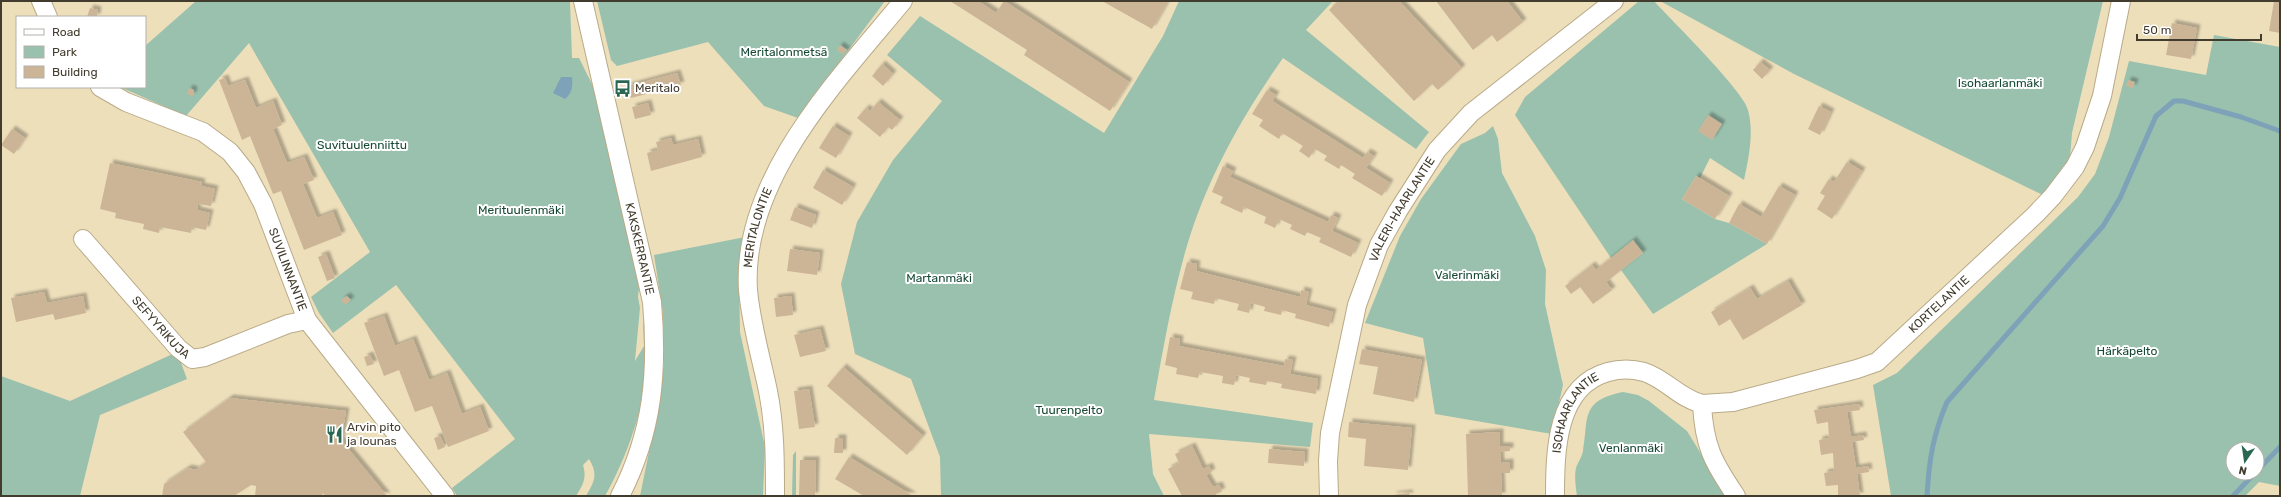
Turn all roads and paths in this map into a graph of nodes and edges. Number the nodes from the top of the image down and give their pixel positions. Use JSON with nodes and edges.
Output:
{"nodes":[{"id":1,"x":41,"y":1,"type":"edge"},
{"id":2,"x":583,"y":1,"type":"edge"},
{"id":3,"x":903,"y":1,"type":"edge"},
{"id":4,"x":1614,"y":1,"type":"edge"},
{"id":5,"x":2121,"y":1,"type":"edge"},
{"id":6,"x":48,"y":16,"type":"edge"},
{"id":7,"x":102,"y":88,"type":"edge"},
{"id":8,"x":83,"y":239,"type":"dead end"},
{"id":9,"x":307,"y":320,"type":"junction"},
{"id":10,"x":1702,"y":404,"type":"junction"},
{"id":11,"x":445,"y":496,"type":"edge"},
{"id":12,"x":620,"y":496,"type":"edge"},
{"id":13,"x":774,"y":496,"type":"edge"},
{"id":14,"x":1329,"y":496,"type":"edge"},
{"id":15,"x":1555,"y":496,"type":"edge"},
{"id":16,"x":1736,"y":496,"type":"edge"}],
"edges":[{"from":1,"to":6,"type":"street"},
{"from":2,"to":12,"type":"street","name":"KAKSKERRANTIE"},
{"from":3,"to":13,"type":"street","name":"MERITALONTIE"},
{"from":4,"to":14,"type":"street","name":"VALERI-HAARLANTIE"},
{"from":5,"to":10,"type":"street","name":"KORTELANTIE"},
{"from":7,"to":9,"type":"street","name":"SUVILINNANTIE"},
{"from":8,"to":9,"type":"street","name":"SEFYYRIKUJA"},
{"from":9,"to":11,"type":"street","name":"SUVILINNANTIE"},
{"from":10,"to":15,"type":"street","name":"ISOHAARLANTIE"},
{"from":10,"to":16,"type":"street"}]}
